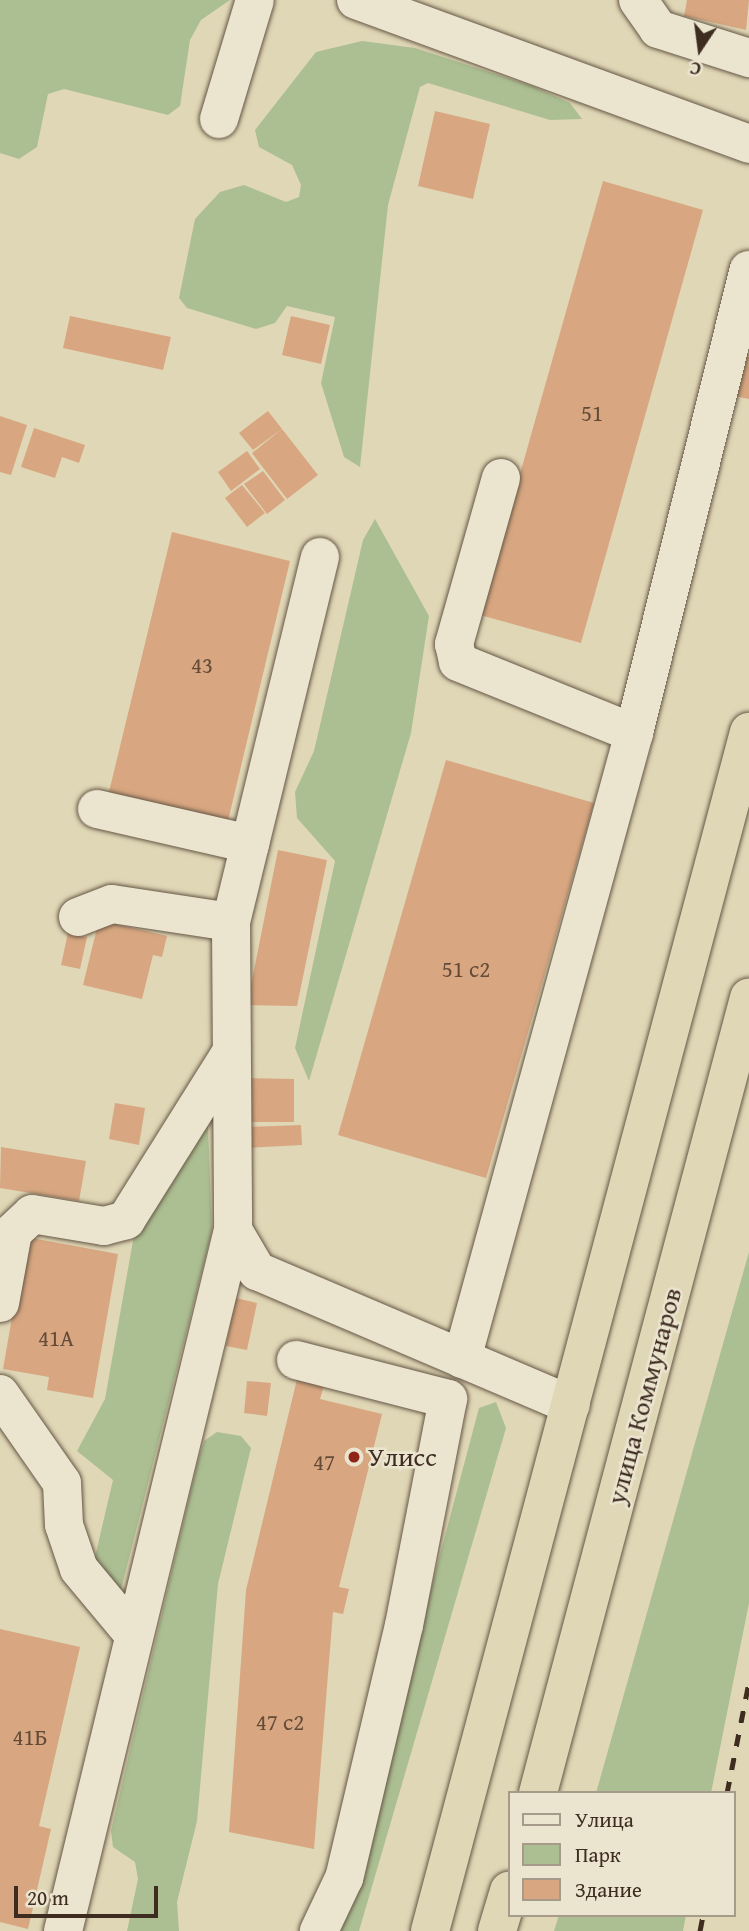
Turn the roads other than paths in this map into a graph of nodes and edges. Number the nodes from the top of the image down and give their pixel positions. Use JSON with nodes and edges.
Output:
{"nodes":[{"id":1,"x":255,"y":0,"type":"edge"},
{"id":2,"x":356,"y":0,"type":"edge"},
{"id":3,"x":638,"y":0,"type":"edge"},
{"id":4,"x":749,"y":58,"type":"edge"},
{"id":5,"x":219,"y":119,"type":"dead end"},
{"id":6,"x":749,"y":144,"type":"edge"},
{"id":7,"x":749,"y":270,"type":"edge"},
{"id":8,"x":501,"y":478,"type":"dead end"},
{"id":9,"x":320,"y":557,"type":"dead end"},
{"id":10,"x":749,"y":732,"type":"edge"},
{"id":11,"x":634,"y":733,"type":"junction"},
{"id":12,"x":97,"y":809,"type":"dead end"},
{"id":13,"x":250,"y":844,"type":"junction"},
{"id":14,"x":78,"y":917,"type":"dead end"},
{"id":15,"x":231,"y":922,"type":"junction"},
{"id":16,"x":749,"y":998,"type":"edge"},
{"id":17,"x":230,"y":1054,"type":"junction"},
{"id":18,"x":233,"y":1230,"type":"junction"},
{"id":19,"x":0,"y":1303,"type":"edge"},
{"id":20,"x":296,"y":1360,"type":"dead end"},
{"id":21,"x":472,"y":1363,"type":"junction"},
{"id":22,"x":0,"y":1394,"type":"edge"},
{"id":23,"x":448,"y":1399,"type":"junction"},
{"id":24,"x":571,"y":1405,"type":"junction"},
{"id":25,"x":134,"y":1635,"type":"junction"},
{"id":26,"x":539,"y":1791,"type":"edge"},
{"id":27,"x":508,"y":1894,"type":"edge"},
{"id":28,"x":62,"y":1931,"type":"edge"},
{"id":29,"x":319,"y":1931,"type":"edge"},
{"id":30,"x":430,"y":1931,"type":"edge"},
{"id":31,"x":497,"y":1931,"type":"edge"}],
"edges":[{"from":1,"to":5,"type":"lane"},
{"from":2,"to":6,"type":"lane"},
{"from":3,"to":4,"type":"lane"},
{"from":7,"to":11,"type":"lane"},
{"from":8,"to":11,"type":"lane"},
{"from":9,"to":13,"type":"lane"},
{"from":10,"to":24,"type":"highway"},
{"from":11,"to":21,"type":"lane"},
{"from":12,"to":13,"type":"lane"},
{"from":13,"to":15,"type":"lane"},
{"from":14,"to":15,"type":"lane"},
{"from":15,"to":17,"type":"lane"},
{"from":16,"to":26,"type":"highway","name":"улица Коммунаров"},
{"from":17,"to":18,"type":"lane"},
{"from":17,"to":19,"type":"lane"},
{"from":18,"to":21,"type":"lane"},
{"from":18,"to":25,"type":"lane"},
{"from":20,"to":23,"type":"lane"},
{"from":21,"to":23,"type":"lane"},
{"from":21,"to":24,"type":"lane"},
{"from":22,"to":25,"type":"lane"},
{"from":23,"to":29,"type":"lane"},
{"from":24,"to":30,"type":"highway"},
{"from":25,"to":28,"type":"lane"},
{"from":27,"to":31,"type":"highway"}]}
